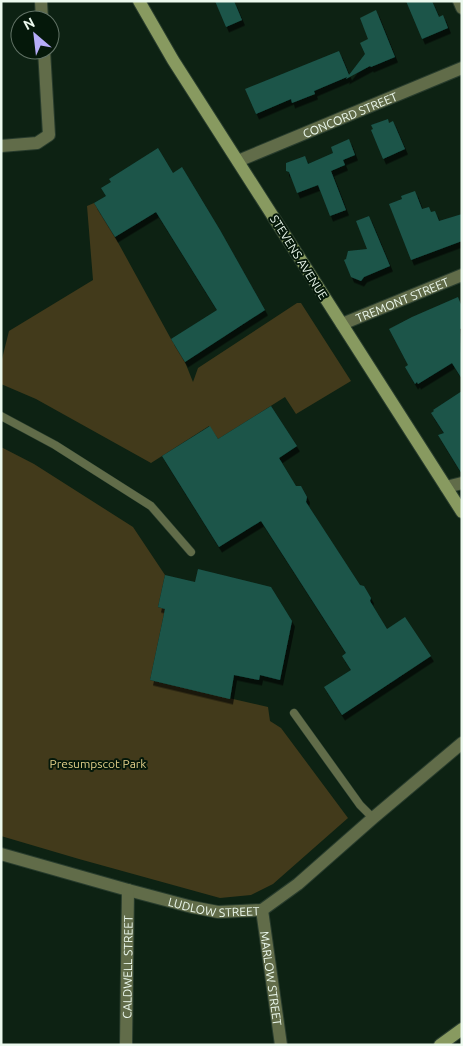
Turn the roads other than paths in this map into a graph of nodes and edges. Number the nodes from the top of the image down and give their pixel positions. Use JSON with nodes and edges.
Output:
{"nodes":[{"id":1,"x":139,"y":1,"type":"edge"},
{"id":2,"x":459,"y":1,"type":"edge"},
{"id":3,"x":462,"y":8,"type":"edge"},
{"id":4,"x":45,"y":60,"type":"edge"},
{"id":5,"x":462,"y":68,"type":"edge"},
{"id":6,"x":1,"y":146,"type":"edge"},
{"id":7,"x":238,"y":161,"type":"junction"},
{"id":8,"x":462,"y":275,"type":"edge"},
{"id":9,"x":342,"y":324,"type":"junction"},
{"id":10,"x":1,"y":416,"type":"edge"},
{"id":11,"x":462,"y":483,"type":"edge"},
{"id":12,"x":446,"y":487,"type":"junction"},
{"id":13,"x":462,"y":512,"type":"edge"},
{"id":14,"x":191,"y":552,"type":"dead end"},
{"id":15,"x":294,"y":713,"type":"dead end"},
{"id":16,"x":462,"y":742,"type":"edge"},
{"id":17,"x":373,"y":818,"type":"junction"},
{"id":18,"x":1,"y":854,"type":"edge"},
{"id":19,"x":128,"y":890,"type":"junction"},
{"id":20,"x":262,"y":910,"type":"junction"},
{"id":21,"x":462,"y":1029,"type":"edge"},
{"id":22,"x":126,"y":1045,"type":"edge"},
{"id":23,"x":282,"y":1045,"type":"edge"},
{"id":24,"x":440,"y":1045,"type":"edge"}],
"edges":[{"from":1,"to":7,"type":"main road","name":"STEVENS AVENUE"},
{"from":2,"to":3,"type":"street"},
{"from":4,"to":6,"type":"street"},
{"from":5,"to":7,"type":"street","name":"CONCORD STREET"},
{"from":7,"to":9,"type":"main road","name":"STEVENS AVENUE"},
{"from":8,"to":9,"type":"street","name":"TREMONT STREET"},
{"from":9,"to":12,"type":"main road","name":"STEVENS AVENUE"},
{"from":10,"to":14,"type":"lane"},
{"from":11,"to":12,"type":"street"},
{"from":12,"to":13,"type":"main road","name":"STEVENS AVENUE"},
{"from":15,"to":17,"type":"lane"},
{"from":16,"to":17,"type":"street","name":"LUDLOW STREET"},
{"from":17,"to":20,"type":"street","name":"LUDLOW STREET"},
{"from":18,"to":19,"type":"street","name":"LUDLOW STREET"},
{"from":19,"to":20,"type":"street","name":"LUDLOW STREET"},
{"from":19,"to":22,"type":"street","name":"CALDWELL STREET"},
{"from":20,"to":23,"type":"street","name":"MARLOW STREET"},
{"from":21,"to":24,"type":"main road"}]}
